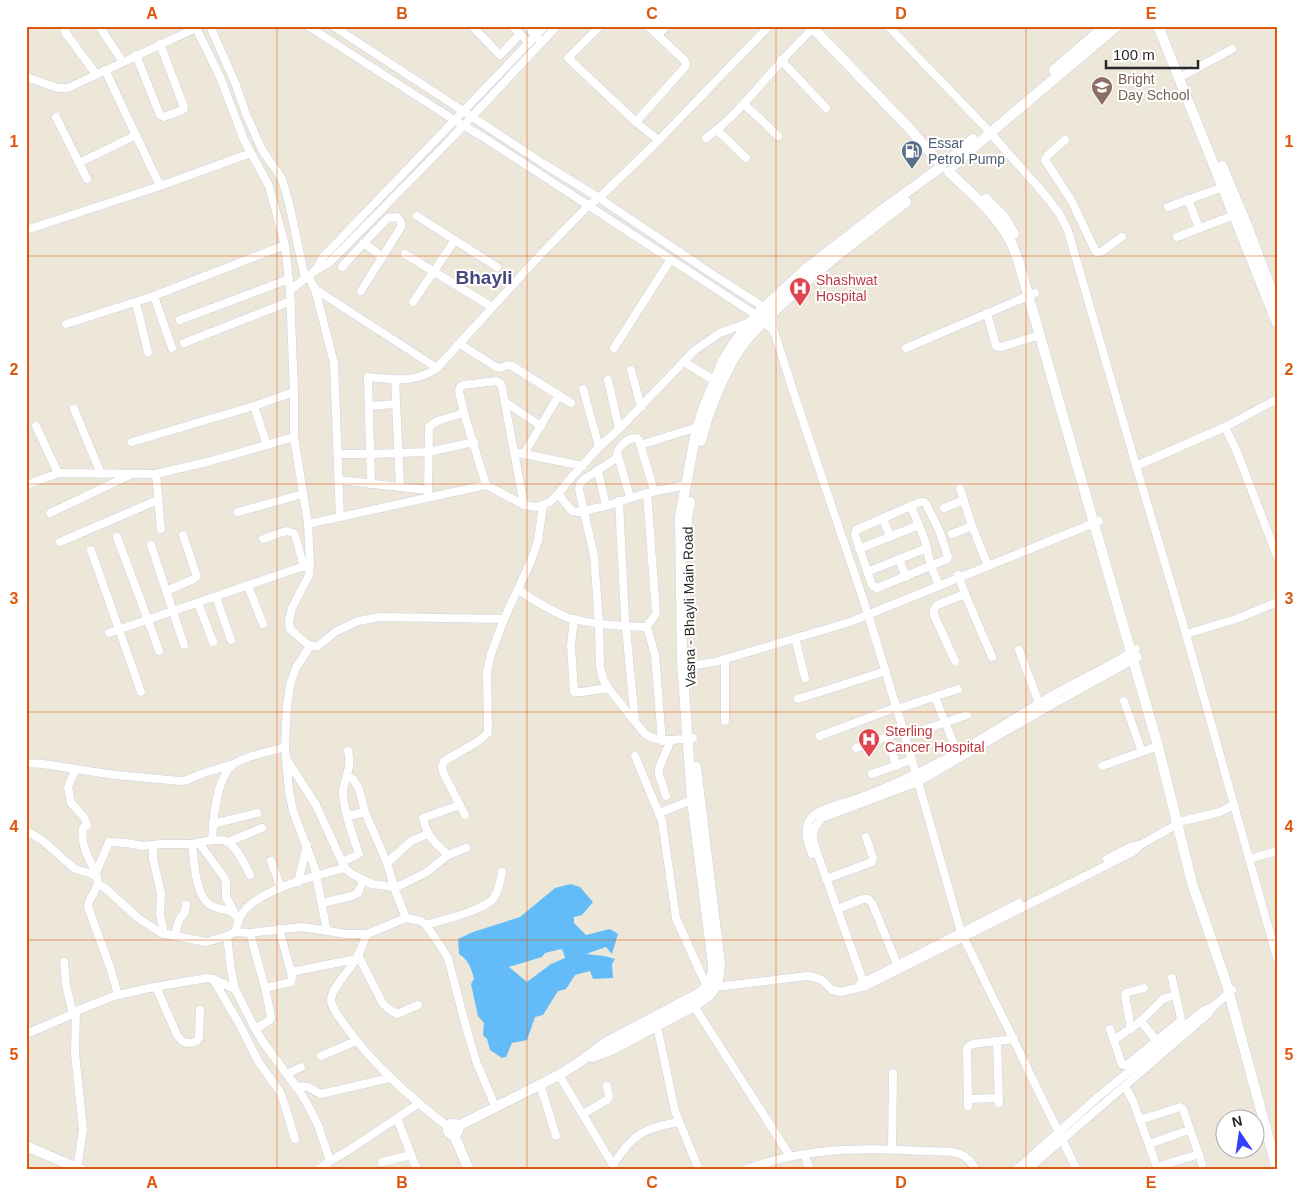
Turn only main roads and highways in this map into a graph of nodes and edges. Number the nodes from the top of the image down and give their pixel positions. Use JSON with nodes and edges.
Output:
{"nodes":[{"id":1,"x":1117,"y":26,"type":"edge"},
{"id":2,"x":1158,"y":26,"type":"edge"},
{"id":3,"x":1163,"y":26,"type":"edge"},
{"id":4,"x":815,"y":27,"type":"edge"},
{"id":5,"x":1100,"y":28,"type":"edge"},
{"id":6,"x":1181,"y":77,"type":"junction"},
{"id":7,"x":988,"y":131,"type":"junction"},
{"id":8,"x":947,"y":166,"type":"junction"},
{"id":9,"x":1269,"y":285,"type":"edge"},
{"id":10,"x":1032,"y":294,"type":"junction"},
{"id":11,"x":1277,"y":305,"type":"edge"},
{"id":12,"x":757,"y":319,"type":"junction"},
{"id":13,"x":1277,"y":323,"type":"edge"},
{"id":14,"x":1096,"y":520,"type":"junction"},
{"id":15,"x":1135,"y":654,"type":"junction"},
{"id":16,"x":685,"y":664,"type":"junction"},
{"id":17,"x":690,"y":738,"type":"junction"},
{"id":18,"x":1181,"y":823,"type":"junction"},
{"id":19,"x":712,"y":987,"type":"junction"},
{"id":20,"x":1230,"y":992,"type":"junction"},
{"id":21,"x":581,"y":1062,"type":"junction"},
{"id":22,"x":26,"y":1146,"type":"edge"},
{"id":23,"x":1277,"y":1148,"type":"edge"},
{"id":24,"x":1277,"y":1168,"type":"edge"},
{"id":25,"x":79,"y":1169,"type":"edge"},
{"id":26,"x":469,"y":1170,"type":"edge"}],
"edges":[{"from":1,"to":7,"type":"main road","name":"Vasna - Bhayli Main Road"},
{"from":2,"to":6,"type":"main road"},
{"from":3,"to":6,"type":"main road"},
{"from":4,"to":8,"type":"main road"},
{"from":5,"to":7,"type":"main road","name":"Vasna - Bhayli Main Road"},
{"from":6,"to":9,"type":"main road"},
{"from":6,"to":9,"type":"main road"},
{"from":7,"to":8,"type":"main road","name":"Vasna - Bhayli Main Road"},
{"from":8,"to":10,"type":"main road"},
{"from":8,"to":12,"type":"main road","name":"Vasna - Bhayli Main Road"},
{"from":9,"to":11,"type":"main road"},
{"from":9,"to":13,"type":"main road"},
{"from":10,"to":14,"type":"main road"},
{"from":10,"to":14,"type":"main road"},
{"from":12,"to":16,"type":"main road","name":"Vasna - Bhayli Main Road"},
{"from":12,"to":16,"type":"main road","name":"Vasna - Bhayli Main Road"},
{"from":14,"to":15,"type":"main road"},
{"from":15,"to":18,"type":"main road"},
{"from":15,"to":18,"type":"main road"},
{"from":16,"to":17,"type":"main road","name":"Vasna - Bhayli Main Road"},
{"from":17,"to":19,"type":"main road","name":"Vasna - Bhayli Main Road"},
{"from":17,"to":19,"type":"main road","name":"Vasna - Bhayli Main Road"},
{"from":18,"to":20,"type":"main road"},
{"from":19,"to":21,"type":"main road"},
{"from":19,"to":21,"type":"main road"},
{"from":20,"to":23,"type":"main road"},
{"from":20,"to":24,"type":"main road"},
{"from":21,"to":26,"type":"main road"},
{"from":22,"to":25,"type":"main road"}]}
